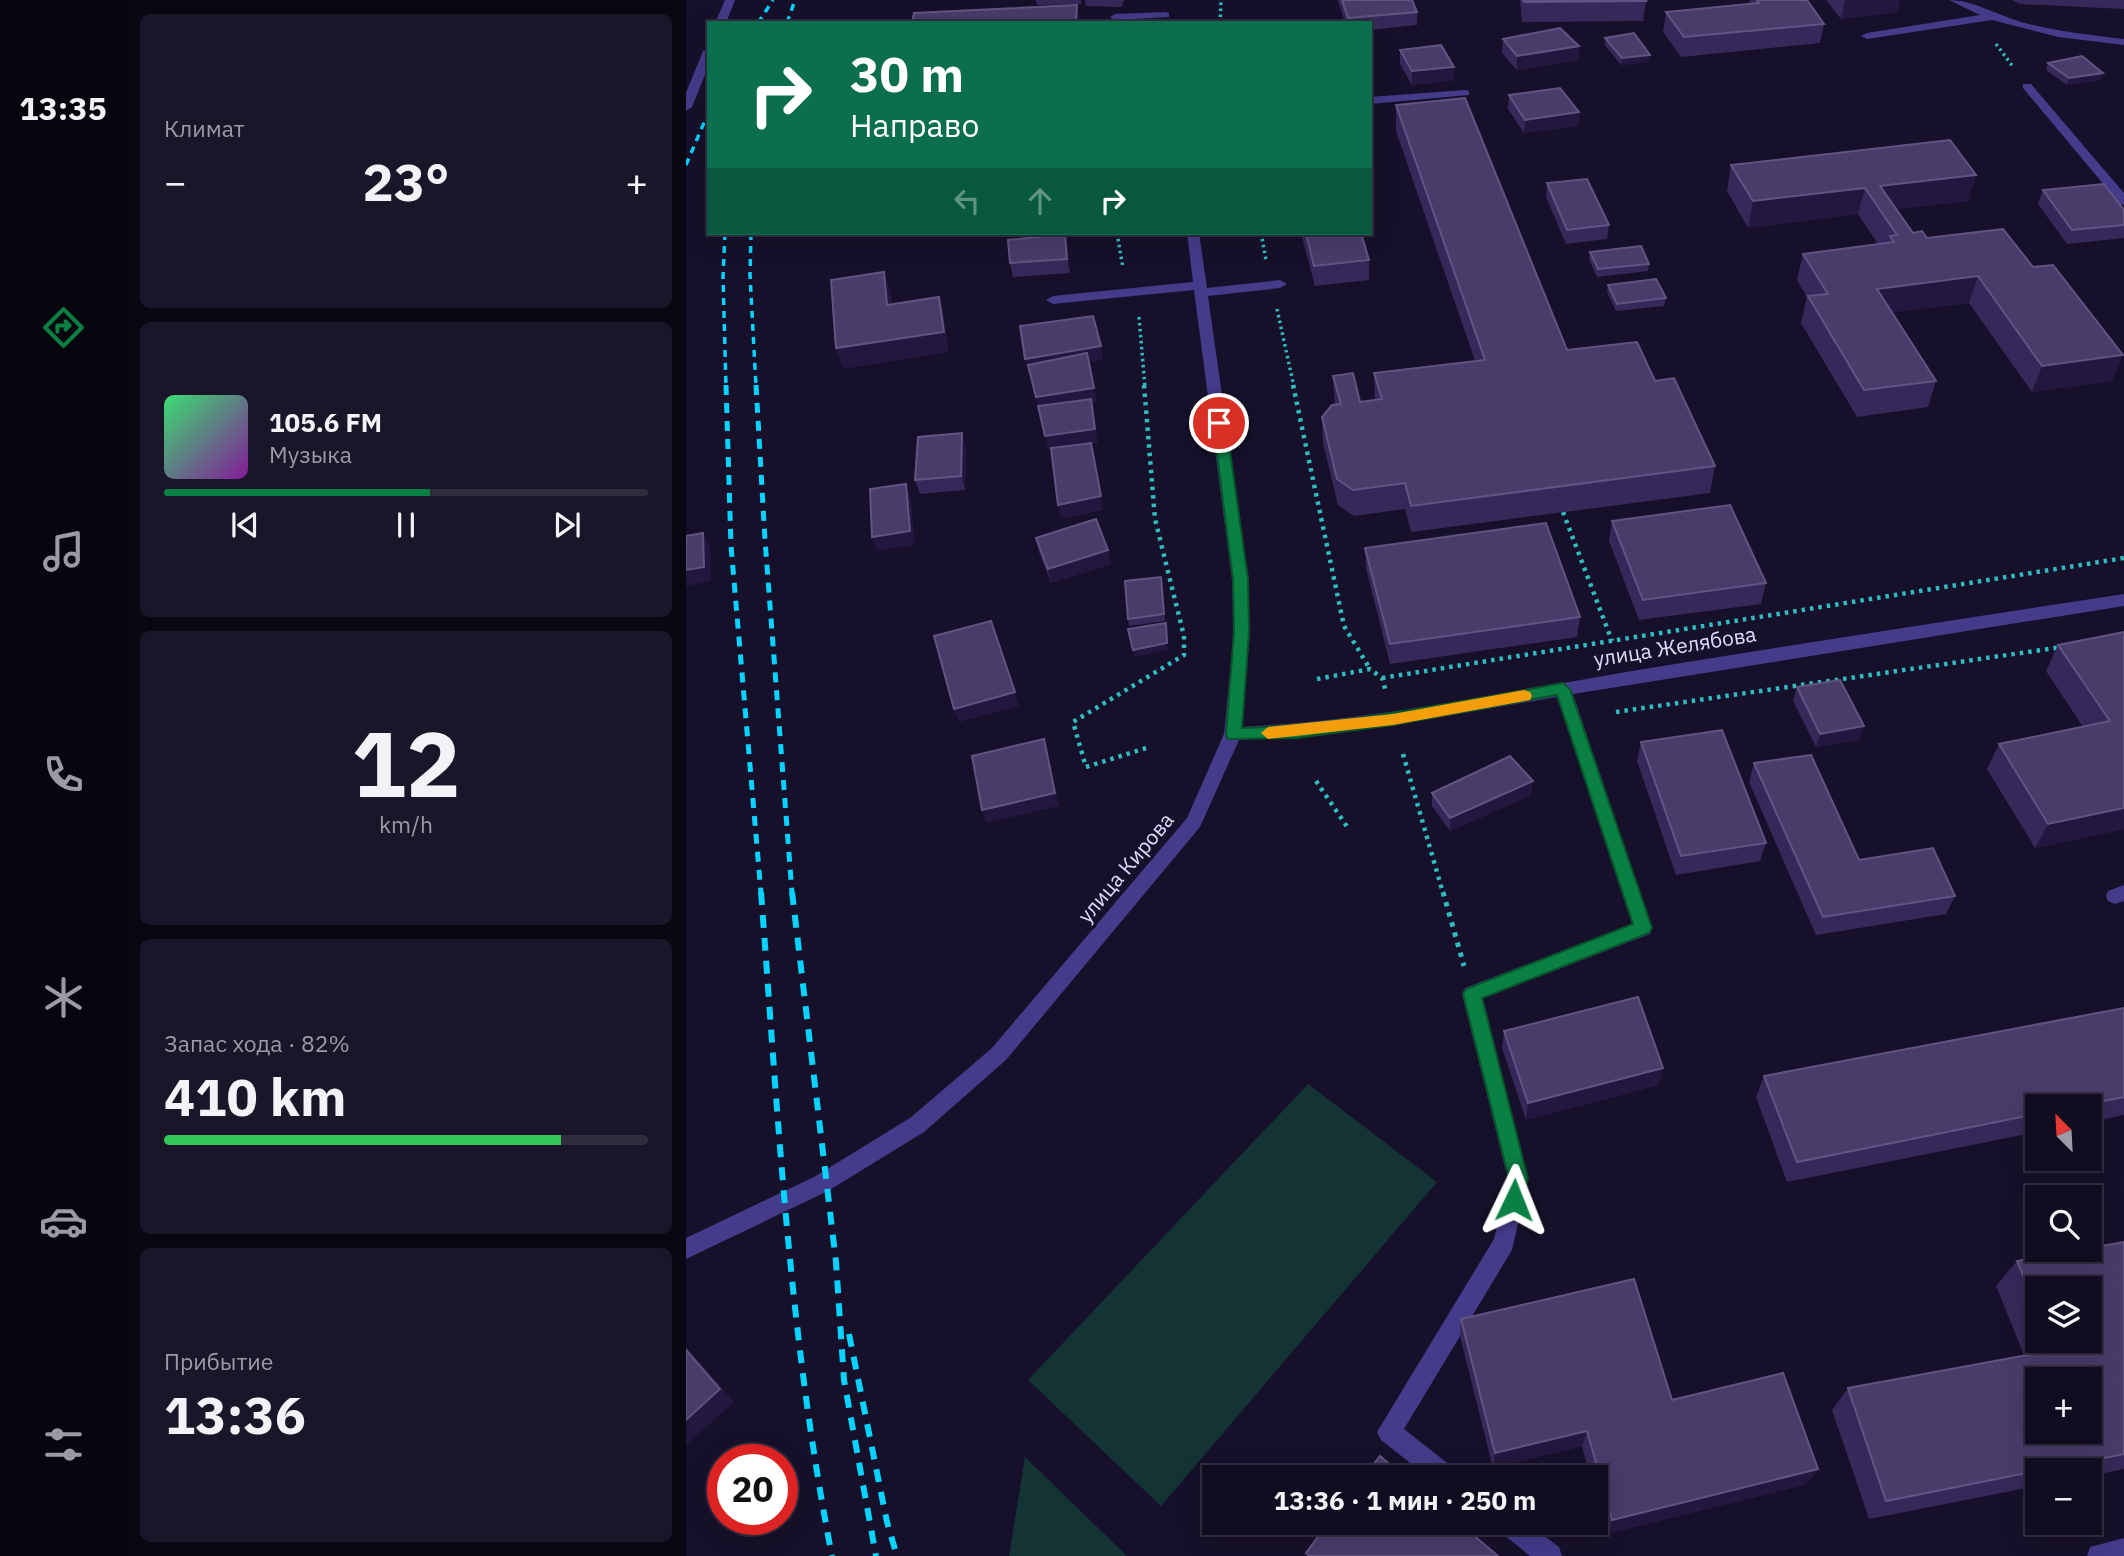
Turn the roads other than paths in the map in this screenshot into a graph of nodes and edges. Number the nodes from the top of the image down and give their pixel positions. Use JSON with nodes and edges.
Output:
{"nodes":[{"id":1,"x":730,"y":0,"type":"edge"},
{"id":2,"x":1167,"y":0,"type":"edge"},
{"id":3,"x":1954,"y":0,"type":"edge"},
{"id":4,"x":1115,"y":16,"type":"dead end"},
{"id":5,"x":1990,"y":17,"type":"junction"},
{"id":6,"x":1166,"y":19,"type":"edge"},
{"id":7,"x":721,"y":21,"type":"edge"},
{"id":8,"x":1867,"y":36,"type":"dead end"},
{"id":9,"x":2124,"y":42,"type":"edge"},
{"id":10,"x":707,"y":56,"type":"edge"},
{"id":11,"x":2026,"y":86,"type":"road end"},
{"id":12,"x":1465,"y":93,"type":"dead end"},
{"id":13,"x":1372,"y":101,"type":"edge"},
{"id":14,"x":686,"y":107,"type":"edge"},
{"id":15,"x":2124,"y":201,"type":"edge"},
{"id":16,"x":1193,"y":235,"type":"edge"},
{"id":17,"x":1276,"y":285,"type":"road end"},
{"id":18,"x":1201,"y":289,"type":"junction"},
{"id":19,"x":1053,"y":300,"type":"dead end"},
{"id":20,"x":2124,"y":600,"type":"edge"},
{"id":21,"x":1563,"y":689,"type":"junction"},
{"id":22,"x":1233,"y":734,"type":"junction"},
{"id":23,"x":686,"y":1249,"type":"edge"},
{"id":24,"x":1432,"y":1465,"type":"edge"},
{"id":25,"x":1523,"y":1535,"type":"edge"},
{"id":26,"x":2124,"y":1550,"type":"edge"},
{"id":27,"x":1550,"y":1556,"type":"edge"},
{"id":28,"x":2099,"y":1556,"type":"edge"}],
"edges":[{"from":1,"to":7,"type":"street"},
{"from":2,"to":6,"type":"street"},
{"from":3,"to":5,"type":"street"},
{"from":4,"to":6,"type":"street"},
{"from":5,"to":8,"type":"street"},
{"from":5,"to":9,"type":"street"},
{"from":10,"to":14,"type":"street"},
{"from":11,"to":15,"type":"street"},
{"from":12,"to":13,"type":"street"},
{"from":16,"to":18,"type":"street","name":"улица Кирова"},
{"from":17,"to":18,"type":"street"},
{"from":18,"to":19,"type":"street"},
{"from":18,"to":22,"type":"street","name":"улица Кирова"},
{"from":20,"to":21,"type":"street","name":"улица Желябова"},
{"from":21,"to":22,"type":"street","name":"улица Желябова"},
{"from":21,"to":24,"type":"street"},
{"from":22,"to":23,"type":"street","name":"улица Кирова"},
{"from":25,"to":27,"type":"street"},
{"from":26,"to":28,"type":"street"}]}
